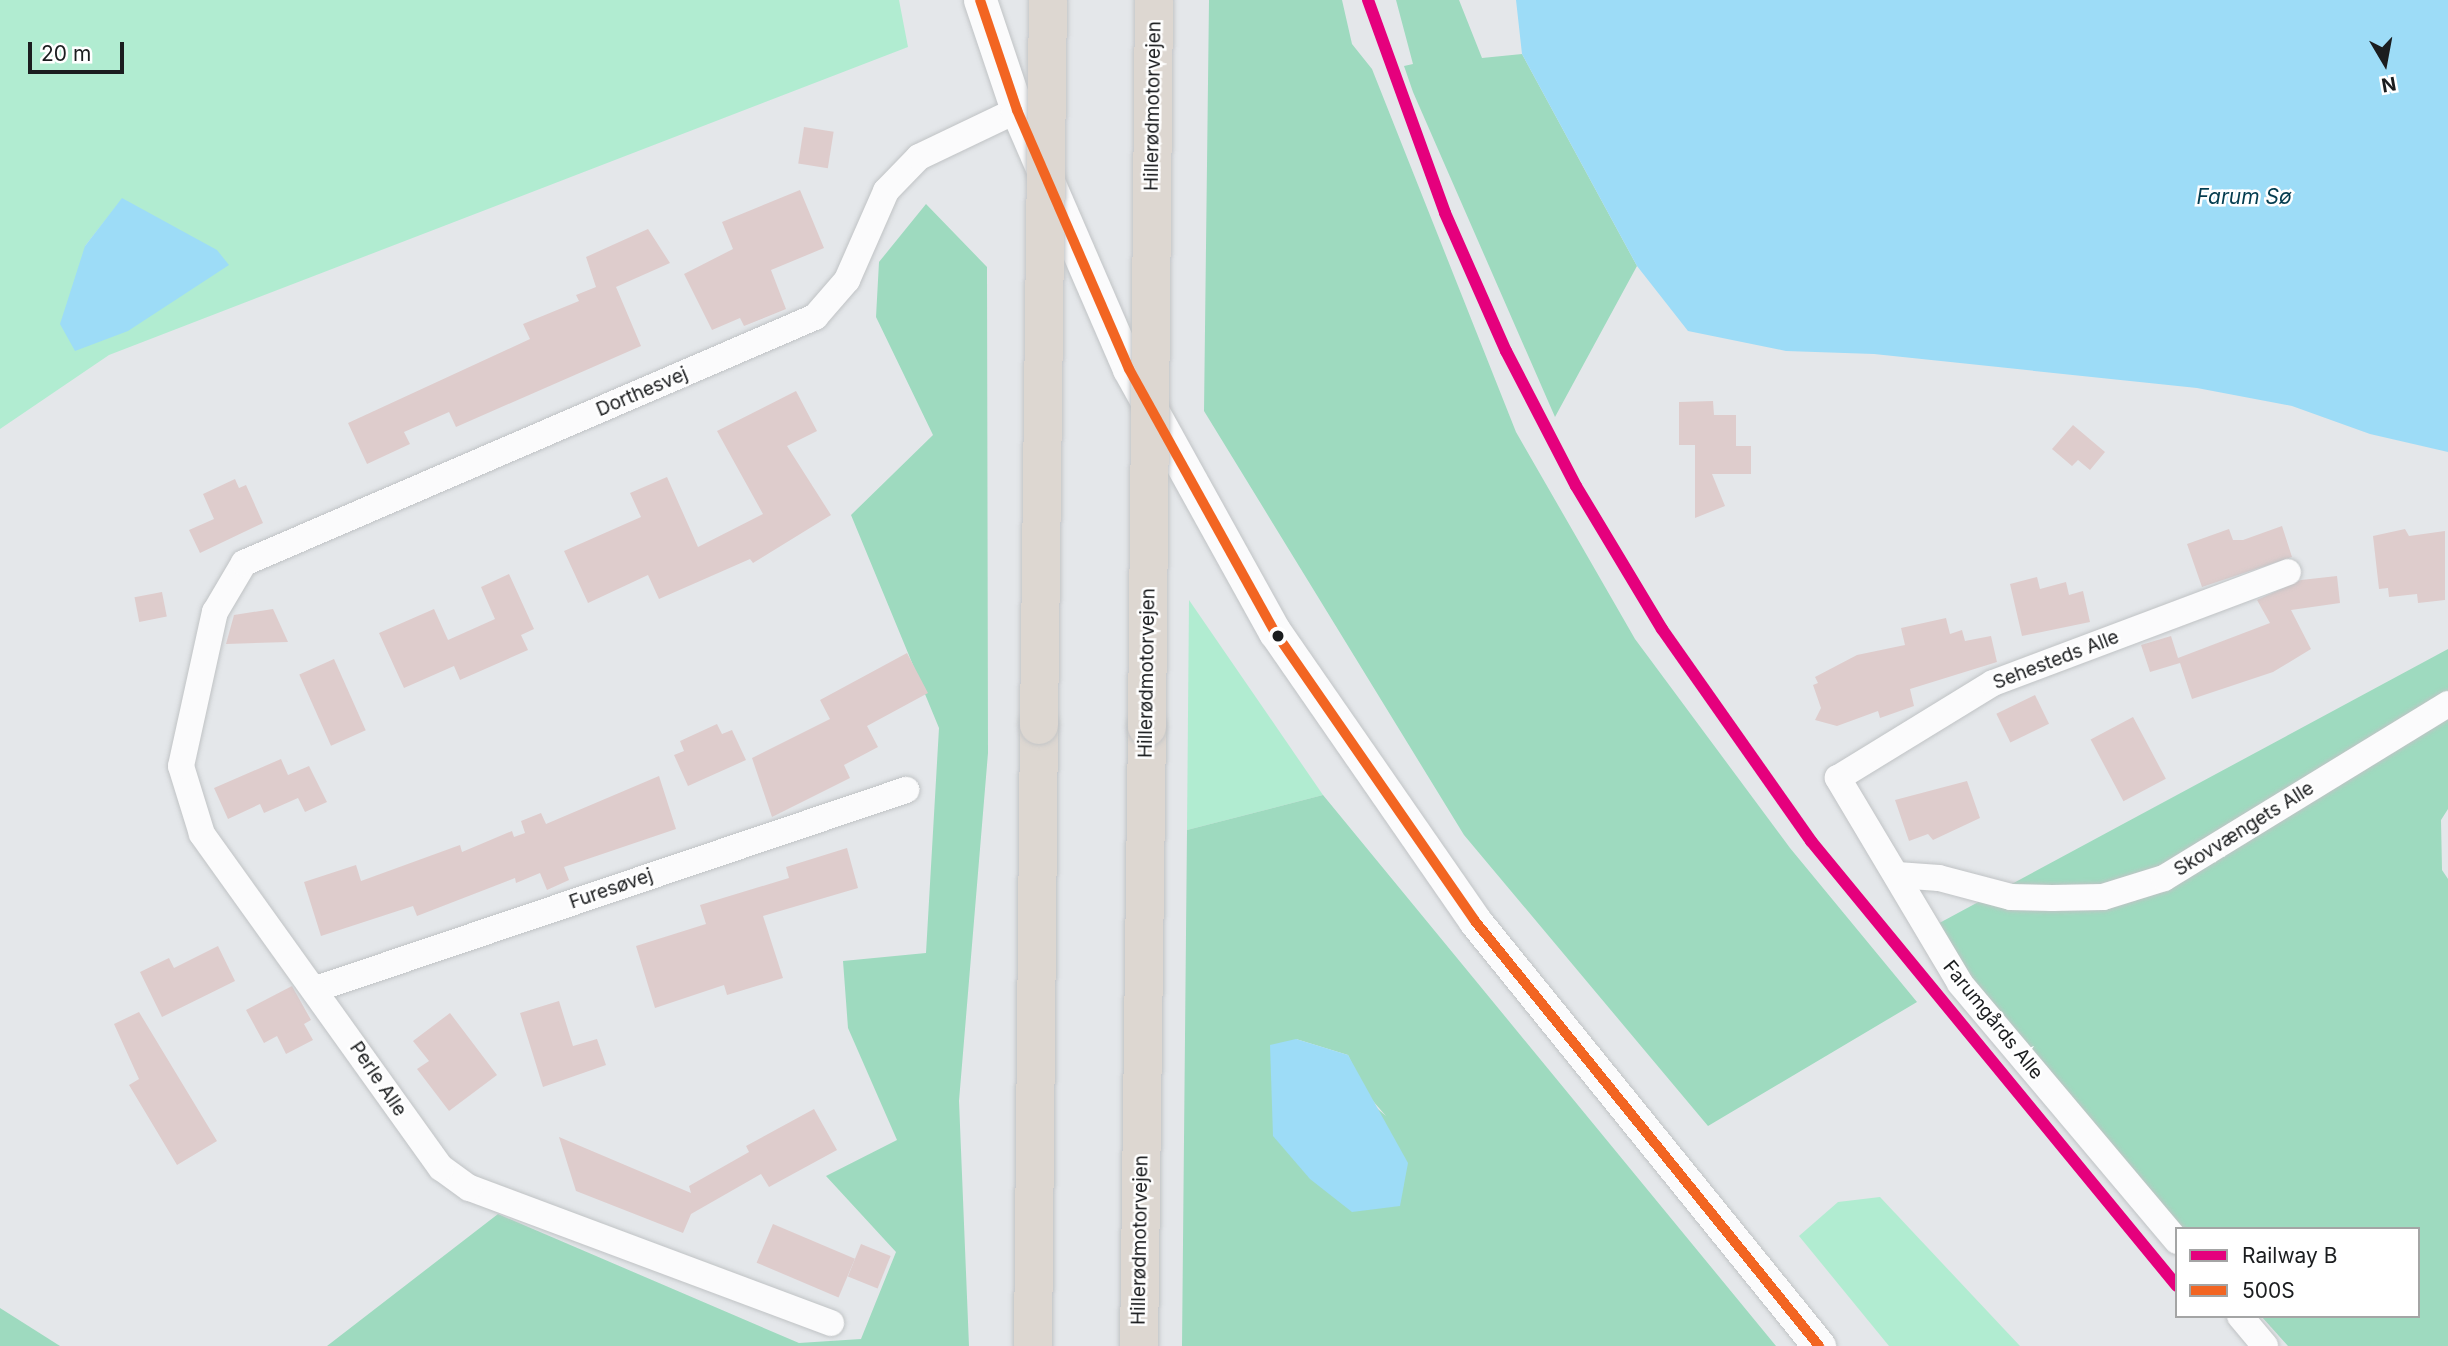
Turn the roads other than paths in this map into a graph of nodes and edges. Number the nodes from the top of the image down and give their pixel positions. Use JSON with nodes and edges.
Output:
{"nodes":[{"id":1,"x":980,"y":0,"type":"edge"},
{"id":2,"x":1048,"y":0,"type":"edge"},
{"id":3,"x":1154,"y":0,"type":"edge"},
{"id":4,"x":1017,"y":110,"type":"junction"},
{"id":5,"x":2288,"y":572,"type":"dead end"},
{"id":6,"x":215,"y":612,"type":"joint"},
{"id":7,"x":2448,"y":704,"type":"edge"},
{"id":8,"x":1838,"y":778,"type":"joint"},
{"id":9,"x":906,"y":790,"type":"dead end"},
{"id":10,"x":1897,"y":875,"type":"junction"},
{"id":11,"x":316,"y":989,"type":"junction"},
{"id":12,"x":2175,"y":1239,"type":"edge"},
{"id":13,"x":2242,"y":1318,"type":"edge"},
{"id":14,"x":831,"y":1323,"type":"dead end"},
{"id":15,"x":1033,"y":1346,"type":"edge"},
{"id":16,"x":1139,"y":1346,"type":"edge"},
{"id":17,"x":1819,"y":1346,"type":"edge"},
{"id":18,"x":2265,"y":1346,"type":"edge"}],
"edges":[{"from":1,"to":4,"type":"street"},
{"from":2,"to":15,"type":"highway","bridge":true},
{"from":3,"to":16,"type":"highway","name":"Hillerødmotorvejen","bridge":true},
{"from":4,"to":6,"type":"street","name":"Dorthesvej"},
{"from":4,"to":17,"type":"street"},
{"from":5,"to":8,"type":"street","name":"Sehesteds Alle"},
{"from":6,"to":11,"type":"street","name":"Perle Alle"},
{"from":7,"to":10,"type":"street","name":"Skovvængets Alle"},
{"from":8,"to":10,"type":"street","name":"Farumgårds Alle"},
{"from":9,"to":11,"type":"street","name":"Furesøvej"},
{"from":10,"to":12,"type":"street","name":"Farumgårds Alle"},
{"from":11,"to":14,"type":"street","name":"Perle Alle"},
{"from":13,"to":18,"type":"street"}]}
